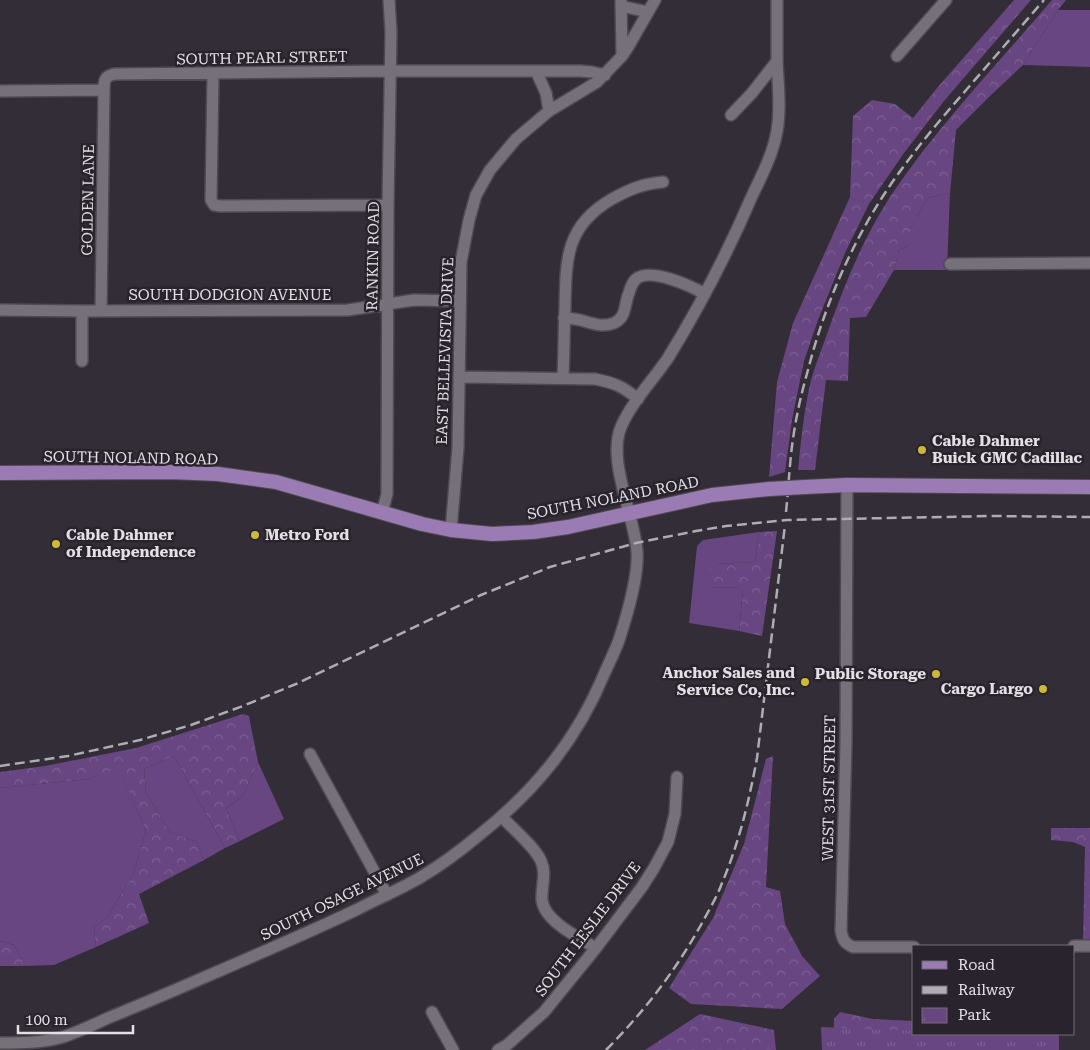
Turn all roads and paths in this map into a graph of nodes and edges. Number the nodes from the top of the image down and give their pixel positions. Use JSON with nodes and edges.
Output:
{"nodes":[{"id":1,"x":389,"y":0,"type":"edge"},
{"id":2,"x":655,"y":0,"type":"edge"},
{"id":3,"x":777,"y":0,"type":"edge"},
{"id":4,"x":946,"y":0,"type":"edge"},
{"id":5,"x":621,"y":3,"type":"edge"},
{"id":6,"x":648,"y":12,"type":"junction"},
{"id":7,"x":622,"y":56,"type":"junction"},
{"id":8,"x":897,"y":56,"type":"dead end"},
{"id":9,"x":777,"y":61,"type":"junction"},
{"id":10,"x":390,"y":71,"type":"junction"},
{"id":11,"x":536,"y":71,"type":"junction"},
{"id":12,"x":213,"y":74,"type":"junction"},
{"id":13,"x":605,"y":75,"type":"junction"},
{"id":14,"x":104,"y":90,"type":"junction"},
{"id":15,"x":0,"y":91,"type":"edge"},
{"id":16,"x":549,"y":111,"type":"junction"},
{"id":17,"x":731,"y":115,"type":"dead end"},
{"id":18,"x":662,"y":182,"type":"dead end"},
{"id":19,"x":388,"y":205,"type":"junction"},
{"id":20,"x":950,"y":264,"type":"dead end"},
{"id":21,"x":1090,"y":264,"type":"edge"},
{"id":22,"x":705,"y":294,"type":"junction"},
{"id":23,"x":460,"y":301,"type":"junction"},
{"id":24,"x":387,"y":304,"type":"junction"},
{"id":25,"x":0,"y":310,"type":"edge"},
{"id":26,"x":101,"y":310,"type":"junction"},
{"id":27,"x":82,"y":311,"type":"junction"},
{"id":28,"x":564,"y":318,"type":"junction"},
{"id":29,"x":82,"y":362,"type":"dead end"},
{"id":30,"x":459,"y":377,"type":"junction"},
{"id":31,"x":563,"y":378,"type":"junction"},
{"id":32,"x":638,"y":399,"type":"junction"},
{"id":33,"x":0,"y":473,"type":"edge"},
{"id":34,"x":847,"y":484,"type":"junction"},
{"id":35,"x":1090,"y":487,"type":"edge"},
{"id":36,"x":382,"y":513,"type":"junction"},
{"id":37,"x":629,"y":513,"type":"junction"},
{"id":38,"x":451,"y":530,"type":"junction"},
{"id":39,"x":310,"y":754,"type":"dead end"},
{"id":40,"x":676,"y":777,"type":"dead end"},
{"id":41,"x":502,"y":817,"type":"junction"},
{"id":42,"x":387,"y":895,"type":"junction"},
{"id":43,"x":1075,"y":946,"type":"edge"},
{"id":44,"x":1090,"y":946,"type":"edge"},
{"id":45,"x":912,"y":947,"type":"edge"},
{"id":46,"x":596,"y":948,"type":"junction"},
{"id":47,"x":432,"y":1012,"type":"dead end"},
{"id":48,"x":0,"y":1043,"type":"edge"},
{"id":49,"x":453,"y":1050,"type":"edge"},
{"id":50,"x":498,"y":1050,"type":"edge"}],
"edges":[{"from":1,"to":10,"type":"street","name":"RANKIN ROAD"},
{"from":2,"to":6,"type":"street"},
{"from":3,"to":9,"type":"street","name":"SOUTH OSAGE AVENUE"},
{"from":4,"to":8,"type":"street"},
{"from":5,"to":6,"type":"street"},
{"from":5,"to":7,"type":"street"},
{"from":6,"to":7,"type":"street"},
{"from":7,"to":13,"type":"street","name":"EAST BELLEVISTA DRIVE"},
{"from":9,"to":17,"type":"street"},
{"from":9,"to":22,"type":"street","name":"SOUTH OSAGE AVENUE"},
{"from":10,"to":11,"type":"street","name":"SOUTH PEARL STREET"},
{"from":10,"to":12,"type":"street","name":"SOUTH PEARL STREET"},
{"from":10,"to":19,"type":"street","name":"RANKIN ROAD"},
{"from":11,"to":13,"type":"street","name":"SOUTH PEARL STREET"},
{"from":11,"to":16,"type":"street"},
{"from":12,"to":14,"type":"street","name":"SOUTH PEARL STREET"},
{"from":12,"to":19,"type":"street"},
{"from":13,"to":16,"type":"street","name":"EAST BELLEVISTA DRIVE"},
{"from":14,"to":15,"type":"street"},
{"from":14,"to":26,"type":"street","name":"GOLDEN LANE"},
{"from":16,"to":23,"type":"street","name":"EAST BELLEVISTA DRIVE"},
{"from":18,"to":28,"type":"street"},
{"from":19,"to":24,"type":"street","name":"RANKIN ROAD"},
{"from":20,"to":21,"type":"street"},
{"from":22,"to":28,"type":"street"},
{"from":22,"to":32,"type":"street","name":"SOUTH OSAGE AVENUE"},
{"from":23,"to":24,"type":"street","name":"SOUTH DODGION AVENUE"},
{"from":23,"to":30,"type":"street","name":"EAST BELLEVISTA DRIVE"},
{"from":24,"to":26,"type":"street","name":"SOUTH DODGION AVENUE"},
{"from":24,"to":36,"type":"street","name":"RANKIN ROAD"},
{"from":25,"to":27,"type":"street","name":"SOUTH DODGION AVENUE"},
{"from":26,"to":27,"type":"street","name":"SOUTH DODGION AVENUE"},
{"from":27,"to":29,"type":"street"},
{"from":28,"to":31,"type":"street"},
{"from":30,"to":31,"type":"street"},
{"from":30,"to":38,"type":"street","name":"EAST BELLEVISTA DRIVE"},
{"from":31,"to":32,"type":"street"},
{"from":32,"to":37,"type":"street","name":"SOUTH OSAGE AVENUE"},
{"from":33,"to":36,"type":"main road","name":"SOUTH NOLAND ROAD"},
{"from":34,"to":35,"type":"main road","name":"SOUTH NOLAND ROAD"},
{"from":34,"to":37,"type":"main road","name":"SOUTH NOLAND ROAD","bridge":true},
{"from":34,"to":45,"type":"street","name":"WEST 31ST STREET"},
{"from":36,"to":38,"type":"main road","name":"SOUTH NOLAND ROAD"},
{"from":37,"to":38,"type":"main road","name":"SOUTH NOLAND ROAD"},
{"from":37,"to":41,"type":"street","name":"SOUTH OSAGE AVENUE"},
{"from":39,"to":42,"type":"street"},
{"from":40,"to":46,"type":"street","name":"SOUTH LESLIE DRIVE"},
{"from":41,"to":42,"type":"street","name":"SOUTH OSAGE AVENUE"},
{"from":41,"to":46,"type":"street"},
{"from":42,"to":48,"type":"street","name":"SOUTH OSAGE AVENUE"},
{"from":43,"to":44,"type":"street"},
{"from":46,"to":50,"type":"street","name":"SOUTH LESLIE DRIVE"},
{"from":47,"to":49,"type":"street"}]}
